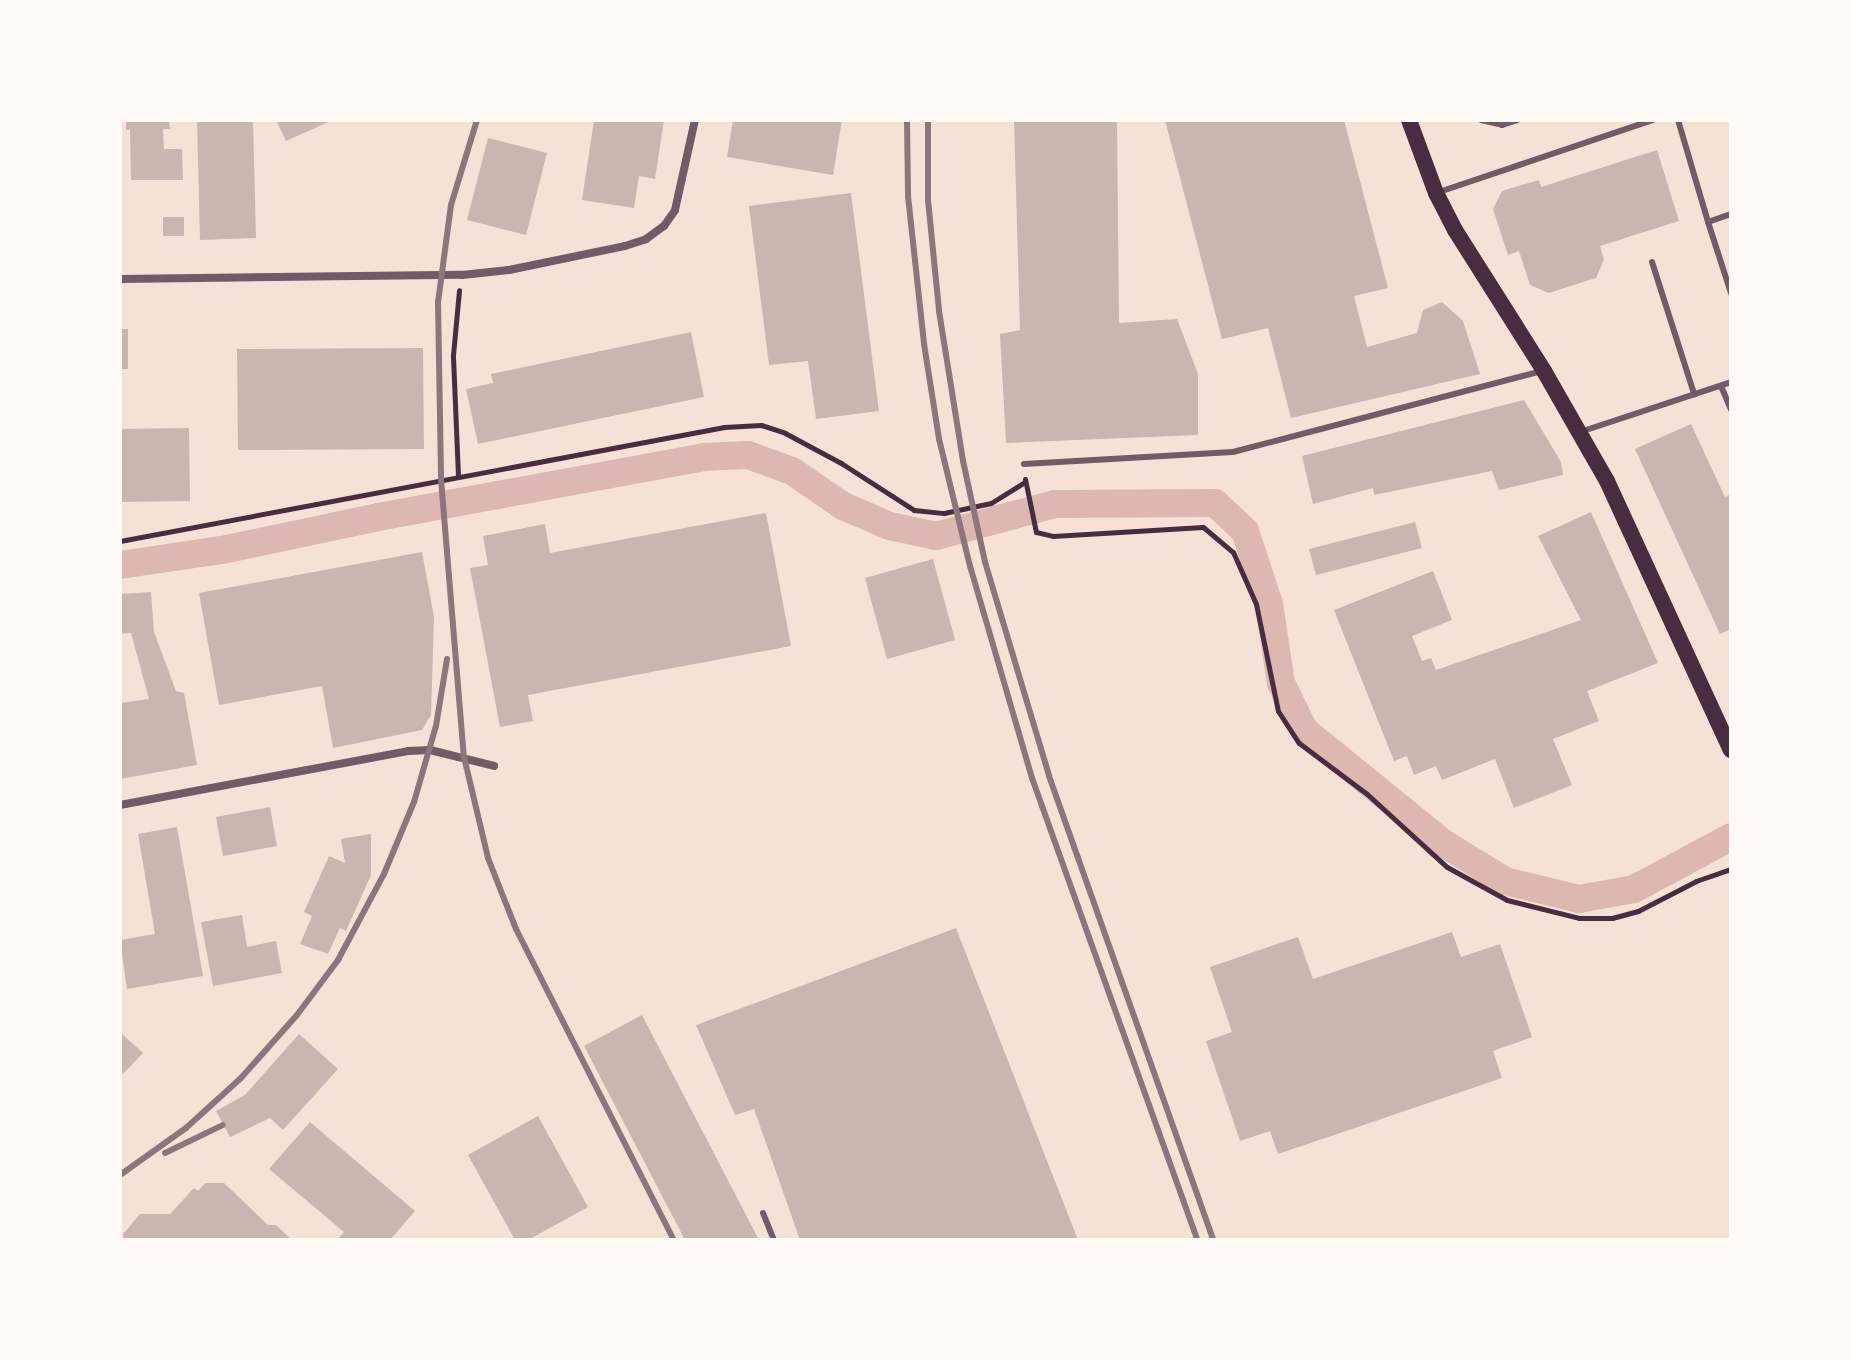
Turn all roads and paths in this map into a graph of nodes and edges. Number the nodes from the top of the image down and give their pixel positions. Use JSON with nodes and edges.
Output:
{"nodes":[{"id":1,"x":695,"y":120,"type":"edge"},
{"id":2,"x":1409,"y":120,"type":"edge"},
{"id":3,"x":1481,"y":120,"type":"edge"},
{"id":4,"x":1517,"y":120,"type":"edge"},
{"id":5,"x":1653,"y":120,"type":"edge"},
{"id":6,"x":1678,"y":120,"type":"edge"},
{"id":7,"x":1436,"y":193,"type":"junction"},
{"id":8,"x":1731,"y":214,"type":"edge"},
{"id":9,"x":1708,"y":222,"type":"junction"},
{"id":10,"x":1652,"y":262,"type":"dead end"},
{"id":11,"x":462,"y":275,"type":"junction"},
{"id":12,"x":120,"y":279,"type":"edge"},
{"id":13,"x":1731,"y":293,"type":"edge"},
{"id":14,"x":1544,"y":371,"type":"junction"},
{"id":15,"x":1731,"y":382,"type":"edge"},
{"id":16,"x":1721,"y":386,"type":"junction"},
{"id":17,"x":1694,"y":394,"type":"junction"},
{"id":18,"x":1731,"y":409,"type":"edge"},
{"id":19,"x":1580,"y":432,"type":"junction"},
{"id":20,"x":1024,"y":464,"type":"dead end"},
{"id":21,"x":458,"y":476,"type":"junction"},
{"id":22,"x":120,"y":541,"type":"edge"},
{"id":23,"x":1731,"y":750,"type":"edge"},
{"id":24,"x":494,"y":766,"type":"dead end"},
{"id":25,"x":120,"y":805,"type":"edge"},
{"id":26,"x":1731,"y":869,"type":"edge"},
{"id":27,"x":763,"y":1213,"type":"dead end"},
{"id":28,"x":774,"y":1240,"type":"edge"}],
"edges":[{"from":1,"to":11,"type":"street"},
{"from":2,"to":7,"type":"main road"},
{"from":3,"to":4,"type":"lane"},
{"from":5,"to":7,"type":"lane"},
{"from":6,"to":9,"type":"lane"},
{"from":7,"to":14,"type":"main road"},
{"from":8,"to":9,"type":"lane"},
{"from":9,"to":13,"type":"lane"},
{"from":10,"to":17,"type":"lane"},
{"from":11,"to":12,"type":"street"},
{"from":11,"to":21,"type":"path"},
{"from":14,"to":19,"type":"main road"},
{"from":14,"to":20,"type":"lane"},
{"from":15,"to":16,"type":"lane"},
{"from":16,"to":17,"type":"lane"},
{"from":16,"to":18,"type":"lane"},
{"from":17,"to":19,"type":"lane"},
{"from":19,"to":23,"type":"main road"},
{"from":21,"to":22,"type":"path"},
{"from":21,"to":26,"type":"path"},
{"from":24,"to":25,"type":"street"},
{"from":27,"to":28,"type":"lane"}]}
